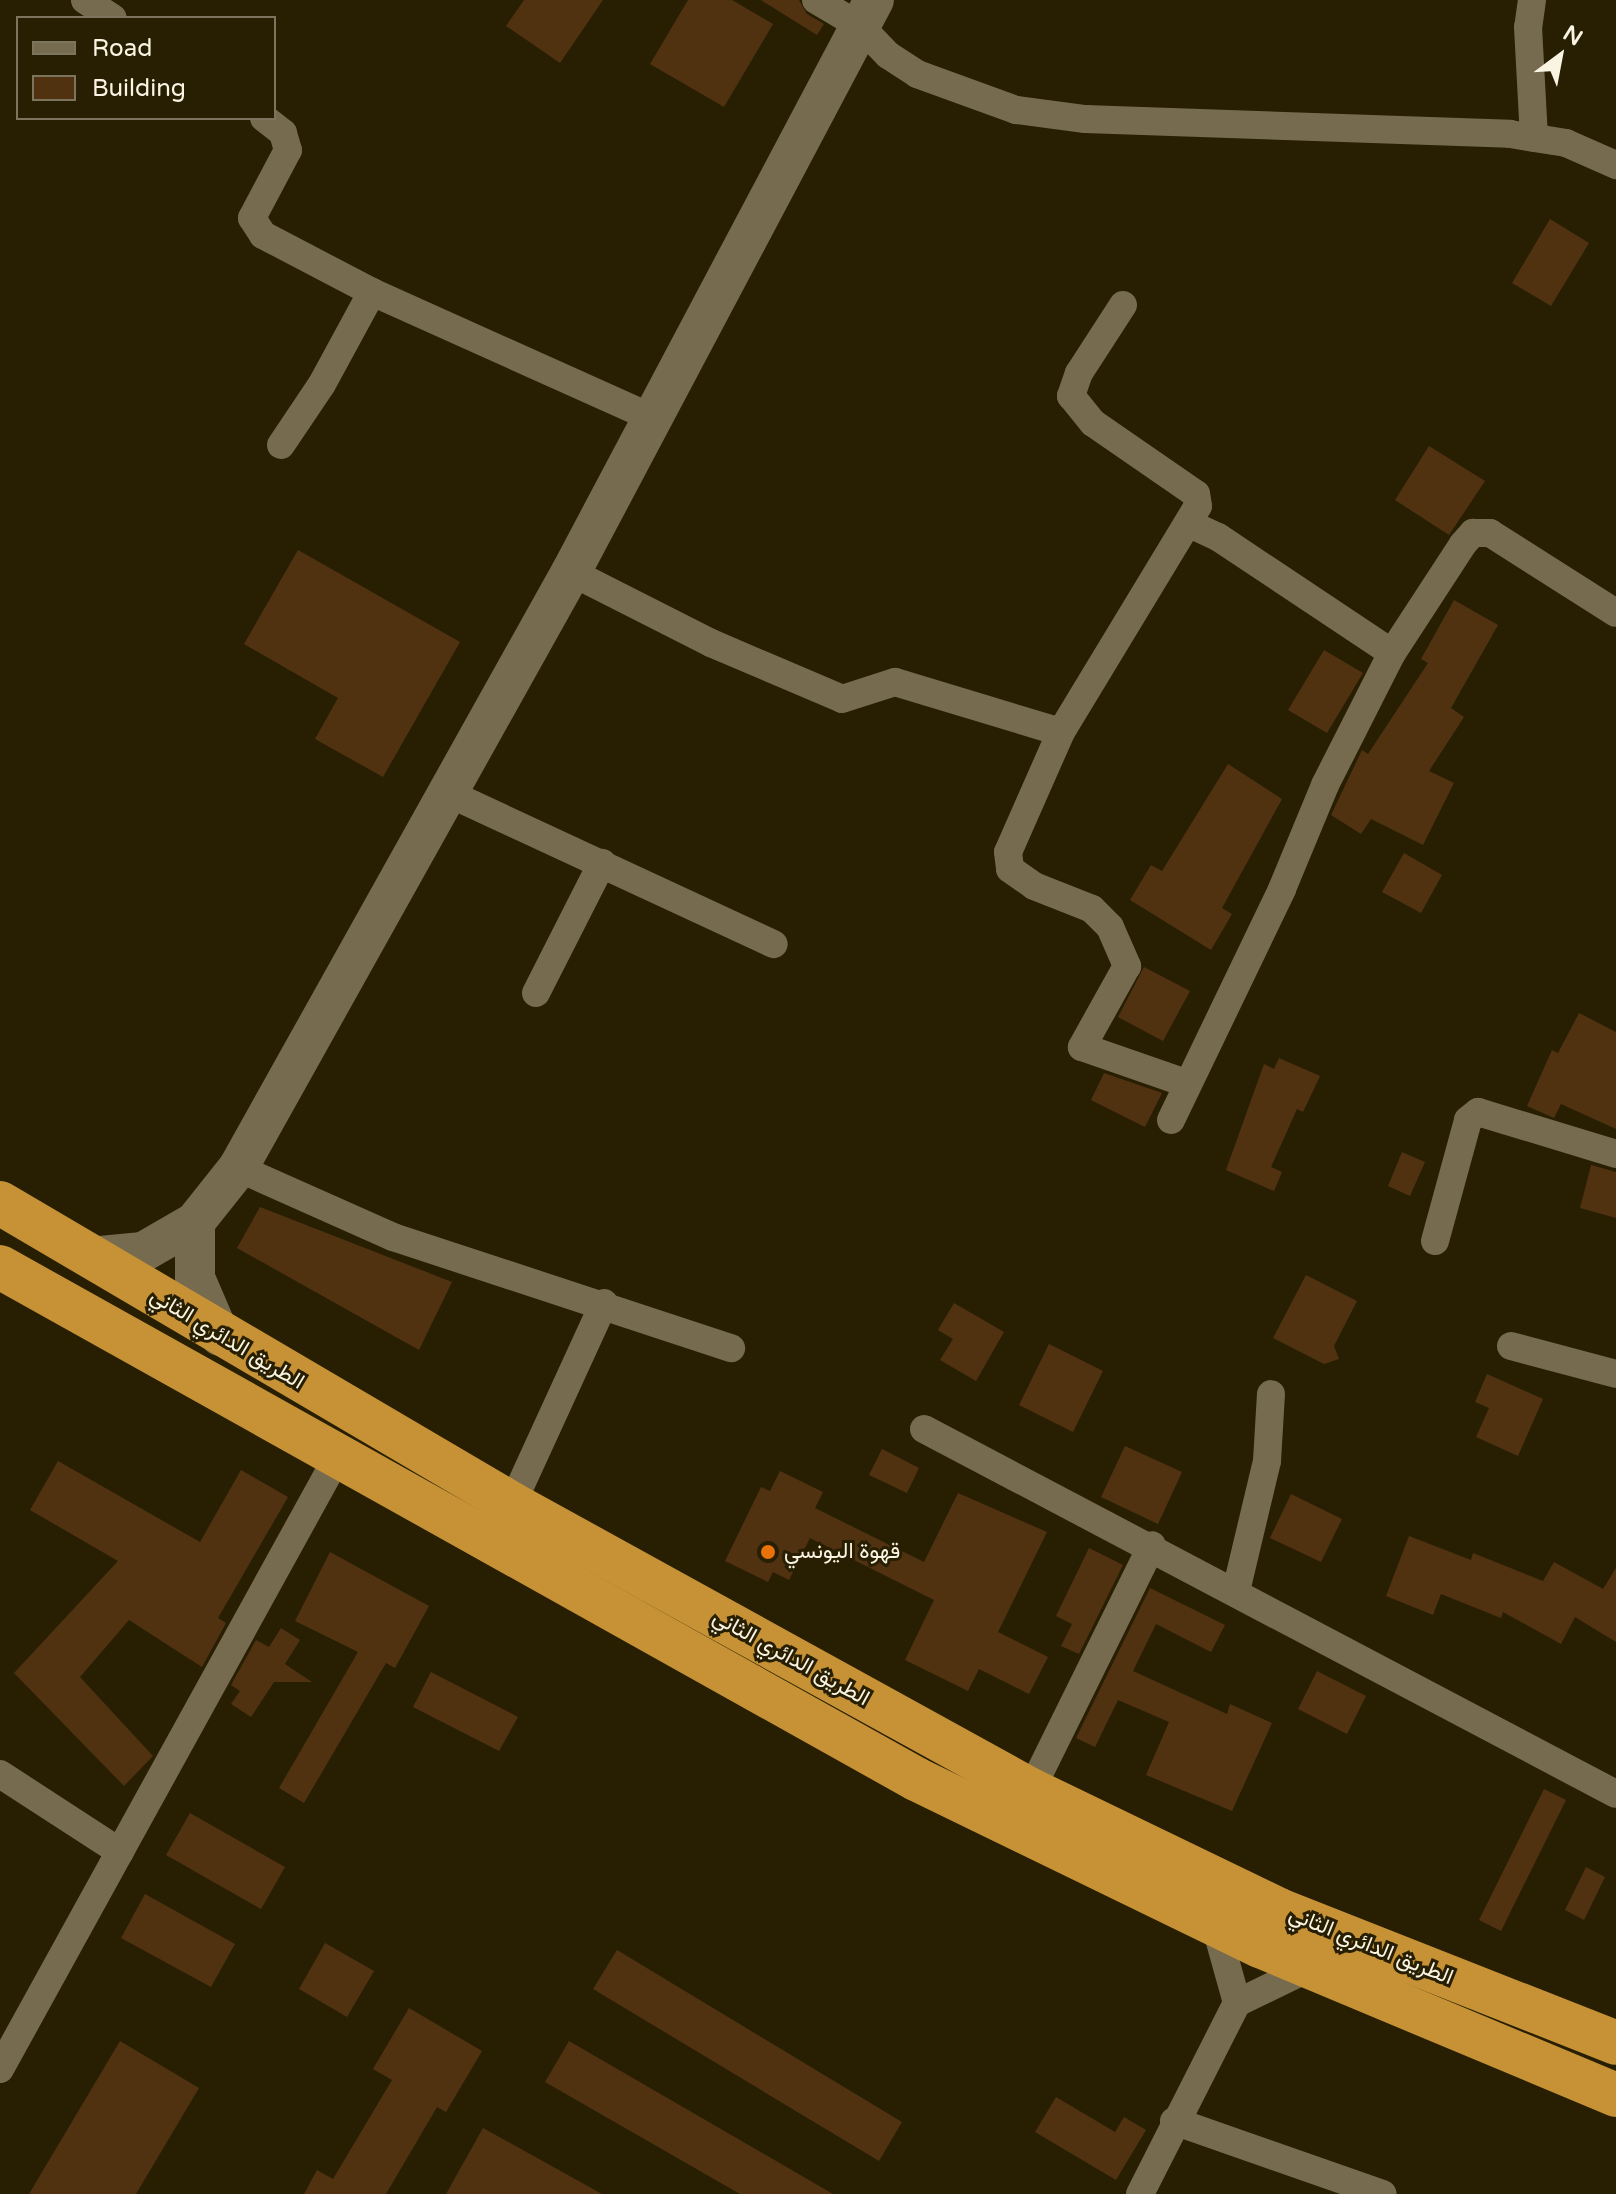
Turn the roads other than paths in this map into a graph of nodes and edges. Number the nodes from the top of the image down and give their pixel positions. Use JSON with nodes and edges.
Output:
{"nodes":[{"id":1,"x":85,"y":0,"type":"edge"},
{"id":2,"x":816,"y":0,"type":"edge"},
{"id":3,"x":1532,"y":0,"type":"edge"},
{"id":4,"x":867,"y":13,"type":"edge"},
{"id":5,"x":110,"y":16,"type":"edge"},
{"id":6,"x":267,"y":120,"type":"edge"},
{"id":7,"x":1534,"y":138,"type":"junction"},
{"id":8,"x":1616,"y":165,"type":"edge"},
{"id":9,"x":372,"y":292,"type":"junction"},
{"id":10,"x":1123,"y":305,"type":"dead end"},
{"id":11,"x":652,"y":418,"type":"junction"},
{"id":12,"x":281,"y":445,"type":"dead end"},
{"id":13,"x":1192,"y":525,"type":"junction"},
{"id":14,"x":571,"y":572,"type":"junction"},
{"id":15,"x":1616,"y":613,"type":"edge"},
{"id":16,"x":1392,"y":653,"type":"junction"},
{"id":17,"x":1061,"y":732,"type":"junction"},
{"id":18,"x":448,"y":793,"type":"junction"},
{"id":19,"x":602,"y":863,"type":"junction"},
{"id":20,"x":774,"y":944,"type":"dead end"},
{"id":21,"x":536,"y":993,"type":"dead end"},
{"id":22,"x":1188,"y":1084,"type":"junction"},
{"id":23,"x":1171,"y":1120,"type":"dead end"},
{"id":24,"x":1616,"y":1154,"type":"edge"},
{"id":25,"x":238,"y":1168,"type":"junction"},
{"id":26,"x":0,"y":1203,"type":"edge"},
{"id":27,"x":195,"y":1222,"type":"junction"},
{"id":28,"x":1435,"y":1241,"type":"dead end"},
{"id":29,"x":90,"y":1257,"type":"junction"},
{"id":30,"x":0,"y":1267,"type":"edge"},
{"id":31,"x":604,"y":1303,"type":"junction"},
{"id":32,"x":220,"y":1336,"type":"junction"},
{"id":33,"x":1511,"y":1346,"type":"dead end"},
{"id":34,"x":731,"y":1348,"type":"dead end"},
{"id":35,"x":1616,"y":1374,"type":"edge"},
{"id":36,"x":1271,"y":1394,"type":"dead end"},
{"id":37,"x":924,"y":1429,"type":"dead end"},
{"id":38,"x":338,"y":1456,"type":"junction"},
{"id":39,"x":512,"y":1504,"type":"junction"},
{"id":40,"x":1152,"y":1545,"type":"junction"},
{"id":41,"x":1236,"y":1591,"type":"junction"},
{"id":42,"x":0,"y":1774,"type":"edge"},
{"id":43,"x":1031,"y":1790,"type":"junction"},
{"id":44,"x":1616,"y":1794,"type":"edge"},
{"id":45,"x":120,"y":1852,"type":"junction"},
{"id":46,"x":1215,"y":1924,"type":"junction"},
{"id":47,"x":1311,"y":1967,"type":"junction"},
{"id":48,"x":1237,"y":2003,"type":"junction"},
{"id":49,"x":1616,"y":2043,"type":"edge"},
{"id":50,"x":0,"y":2069,"type":"edge"},
{"id":51,"x":1616,"y":2095,"type":"edge"},
{"id":52,"x":1174,"y":2121,"type":"junction"},
{"id":53,"x":1341,"y":2187,"type":"edge"},
{"id":54,"x":1140,"y":2194,"type":"edge"},
{"id":55,"x":1383,"y":2194,"type":"edge"}],
"edges":[{"from":1,"to":5,"type":"street"},
{"from":2,"to":4,"type":"street"},
{"from":3,"to":7,"type":"street"},
{"from":4,"to":7,"type":"street"},
{"from":4,"to":11,"type":"street"},
{"from":6,"to":9,"type":"street"},
{"from":7,"to":8,"type":"street"},
{"from":9,"to":11,"type":"street"},
{"from":9,"to":12,"type":"street"},
{"from":10,"to":13,"type":"street"},
{"from":11,"to":14,"type":"street"},
{"from":13,"to":16,"type":"street"},
{"from":13,"to":17,"type":"street"},
{"from":14,"to":17,"type":"street"},
{"from":14,"to":18,"type":"street"},
{"from":15,"to":16,"type":"street"},
{"from":16,"to":22,"type":"street"},
{"from":17,"to":22,"type":"street"},
{"from":18,"to":19,"type":"street"},
{"from":18,"to":25,"type":"street"},
{"from":19,"to":20,"type":"street"},
{"from":19,"to":21,"type":"street"},
{"from":22,"to":23,"type":"street"},
{"from":24,"to":28,"type":"street"},
{"from":25,"to":27,"type":"street"},
{"from":25,"to":31,"type":"street"},
{"from":26,"to":29,"type":"highway","name":"الطريق الدائري الثاني"},
{"from":27,"to":29,"type":"street"},
{"from":27,"to":32,"type":"street"},
{"from":29,"to":32,"type":"highway","name":"الطريق الدائري الثاني"},
{"from":30,"to":38,"type":"highway","name":"الطريق الدائري الثاني"},
{"from":31,"to":34,"type":"street"},
{"from":31,"to":39,"type":"street"},
{"from":32,"to":39,"type":"highway","name":"الطريق الدائري الثاني"},
{"from":33,"to":35,"type":"street"},
{"from":36,"to":41,"type":"street"},
{"from":37,"to":40,"type":"street"},
{"from":38,"to":45,"type":"street"},
{"from":38,"to":46,"type":"highway","name":"الطريق الدائري الثاني"},
{"from":39,"to":43,"type":"highway","name":"الطريق الدائري الثاني"},
{"from":40,"to":41,"type":"street"},
{"from":40,"to":43,"type":"street"},
{"from":41,"to":44,"type":"street"},
{"from":42,"to":45,"type":"street"},
{"from":43,"to":49,"type":"highway","name":"الطريق الدائري الثاني"},
{"from":45,"to":50,"type":"street"},
{"from":46,"to":47,"type":"highway","name":"الطريق الدائري الثاني"},
{"from":46,"to":48,"type":"street"},
{"from":47,"to":48,"type":"street"},
{"from":47,"to":51,"type":"highway","name":"الطريق الدائري الثاني"},
{"from":48,"to":52,"type":"street"},
{"from":52,"to":53,"type":"street"},
{"from":52,"to":54,"type":"street"},
{"from":53,"to":55,"type":"street"}]}
